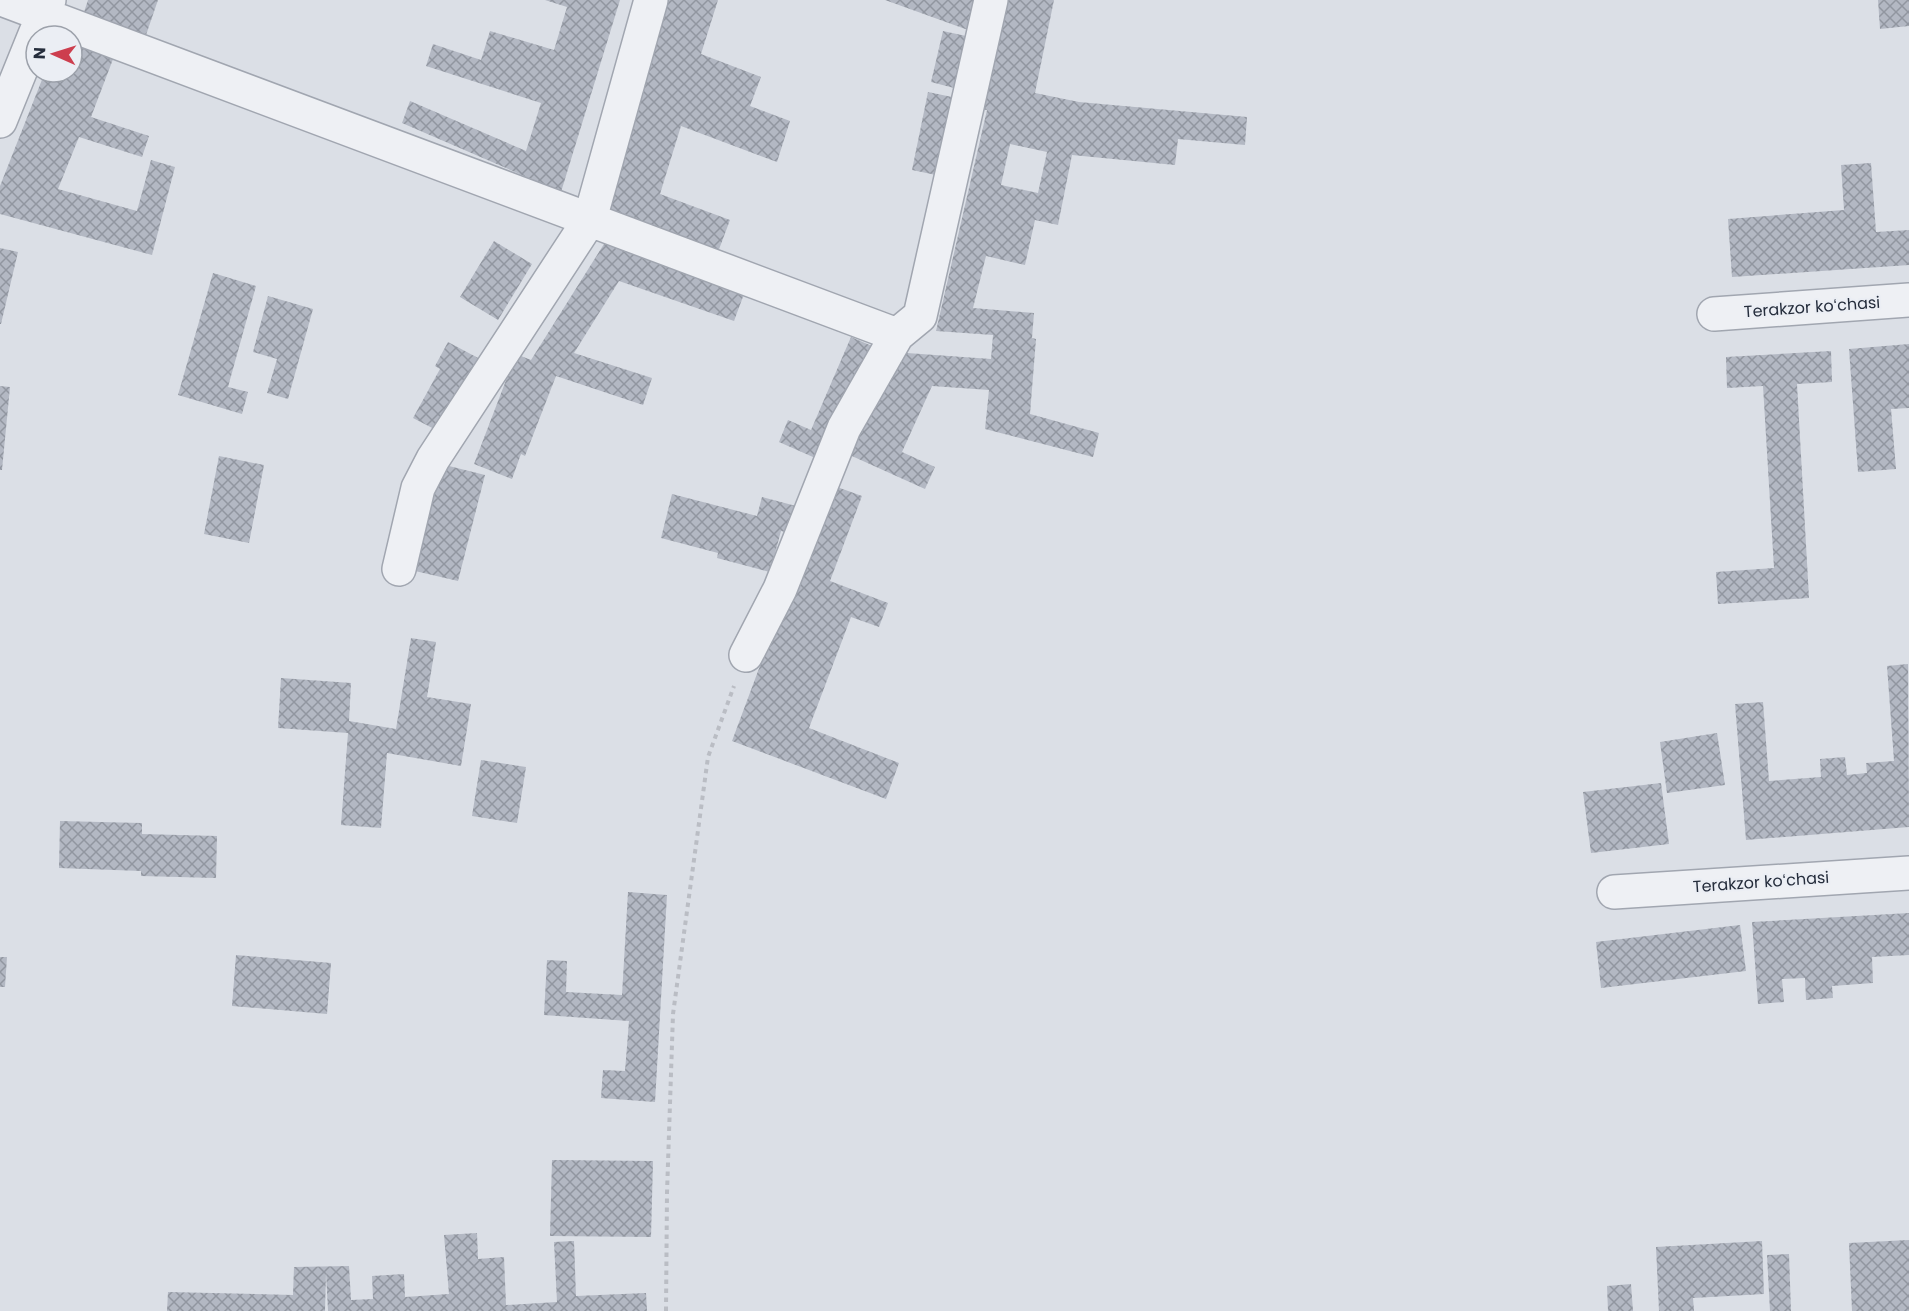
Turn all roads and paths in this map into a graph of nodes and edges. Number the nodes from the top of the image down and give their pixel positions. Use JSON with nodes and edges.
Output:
{"nodes":[{"id":1,"x":4,"y":0,"type":"edge"},
{"id":2,"x":651,"y":0,"type":"edge"},
{"id":3,"x":991,"y":0,"type":"edge"},
{"id":4,"x":45,"y":7,"type":"edge"},
{"id":5,"x":0,"y":121,"type":"edge"},
{"id":6,"x":590,"y":219,"type":"junction"},
{"id":7,"x":1909,"y":300,"type":"edge"},
{"id":8,"x":1714,"y":314,"type":"dead end"},
{"id":9,"x":897,"y":335,"type":"junction"},
{"id":10,"x":399,"y":569,"type":"dead end"},
{"id":11,"x":746,"y":655,"type":"joint"},
{"id":12,"x":1909,"y":873,"type":"edge"},
{"id":13,"x":1614,"y":892,"type":"dead end"},
{"id":14,"x":666,"y":1311,"type":"edge"}],
"edges":[{"from":1,"to":4,"type":"street"},
{"from":2,"to":6,"type":"street"},
{"from":3,"to":9,"type":"street"},
{"from":4,"to":5,"type":"street"},
{"from":4,"to":6,"type":"street"},
{"from":6,"to":9,"type":"street"},
{"from":6,"to":10,"type":"street"},
{"from":7,"to":8,"type":"street","name":"Terakzor koʻchasi"},
{"from":9,"to":11,"type":"street"},
{"from":11,"to":14,"type":"path"},
{"from":12,"to":13,"type":"street","name":"Terakzor koʻchasi"}]}
